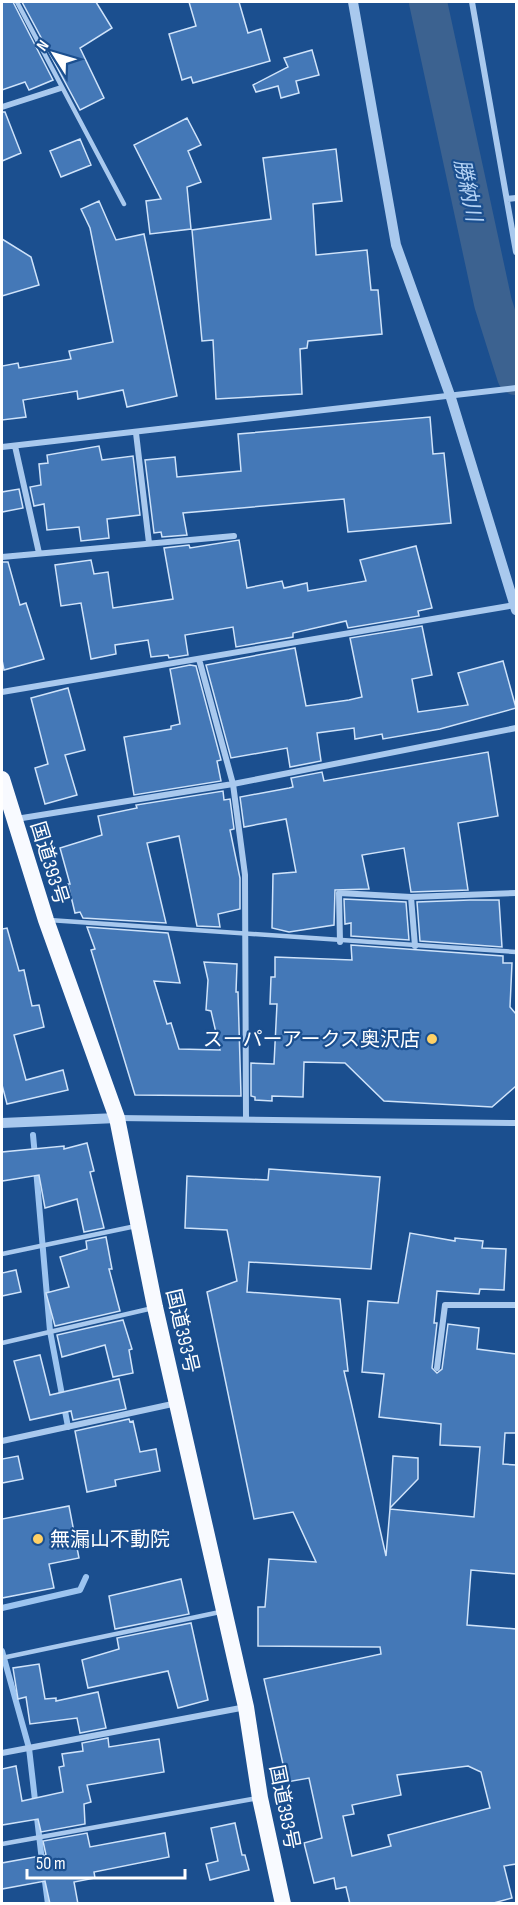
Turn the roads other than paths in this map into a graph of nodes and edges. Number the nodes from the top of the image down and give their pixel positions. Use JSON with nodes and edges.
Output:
{"nodes":[{"id":1,"x":17,"y":2,"type":"edge"},
{"id":2,"x":353,"y":2,"type":"edge"},
{"id":3,"x":472,"y":2,"type":"edge"},
{"id":4,"x":61,"y":87,"type":"junction"},
{"id":5,"x":2,"y":107,"type":"edge"},
{"id":6,"x":516,"y":198,"type":"edge"},
{"id":7,"x":507,"y":200,"type":"junction"},
{"id":8,"x":124,"y":204,"type":"dead end"},
{"id":9,"x":515,"y":236,"type":"edge"},
{"id":10,"x":516,"y":252,"type":"edge"},
{"id":11,"x":516,"y":388,"type":"edge"},
{"id":12,"x":451,"y":398,"type":"junction"},
{"id":13,"x":136,"y":433,"type":"junction"},
{"id":14,"x":15,"y":446,"type":"junction"},
{"id":15,"x":2,"y":447,"type":"edge"},
{"id":16,"x":234,"y":536,"type":"dead end"},
{"id":17,"x":149,"y":543,"type":"junction"},
{"id":18,"x":39,"y":553,"type":"junction"},
{"id":19,"x":2,"y":556,"type":"edge"},
{"id":20,"x":516,"y":608,"type":"edge"},
{"id":21,"x":199,"y":658,"type":"junction"},
{"id":22,"x":2,"y":692,"type":"edge"},
{"id":23,"x":516,"y":728,"type":"edge"},
{"id":24,"x":2,"y":779,"type":"edge"},
{"id":25,"x":233,"y":784,"type":"junction"},
{"id":26,"x":15,"y":819,"type":"junction"},
{"id":27,"x":516,"y":893,"type":"edge"},
{"id":28,"x":411,"y":897,"type":"junction"},
{"id":29,"x":46,"y":920,"type":"junction"},
{"id":30,"x":245,"y":934,"type":"junction"},
{"id":31,"x":340,"y":942,"type":"junction"},
{"id":32,"x":415,"y":946,"type":"junction"},
{"id":33,"x":516,"y":952,"type":"edge"},
{"id":34,"x":117,"y":1118,"type":"junction"},
{"id":35,"x":246,"y":1118,"type":"junction"},
{"id":36,"x":2,"y":1123,"type":"edge"},
{"id":37,"x":516,"y":1124,"type":"edge"},
{"id":38,"x":139,"y":1225,"type":"junction"},
{"id":39,"x":2,"y":1254,"type":"edge"},
{"id":40,"x":516,"y":1305,"type":"edge"},
{"id":41,"x":155,"y":1307,"type":"junction"},
{"id":42,"x":2,"y":1343,"type":"edge"},
{"id":43,"x":437,"y":1368,"type":"dead end"},
{"id":44,"x":178,"y":1403,"type":"junction"},
{"id":45,"x":2,"y":1441,"type":"edge"},
{"id":46,"x":223,"y":1611,"type":"junction"},
{"id":47,"x":2,"y":1658,"type":"edge"},
{"id":48,"x":246,"y":1707,"type":"junction"},
{"id":49,"x":2,"y":1752,"type":"edge"},
{"id":50,"x":260,"y":1798,"type":"junction"},
{"id":51,"x":2,"y":1844,"type":"edge"},
{"id":52,"x":283,"y":1904,"type":"edge"}],
"edges":[{"from":1,"to":4,"type":"lane"},
{"from":2,"to":12,"type":"street"},
{"from":3,"to":7,"type":"street"},
{"from":4,"to":5,"type":"street"},
{"from":4,"to":8,"type":"lane"},
{"from":6,"to":7,"type":"street"},
{"from":7,"to":9,"type":"street"},
{"from":9,"to":10,"type":"street"},
{"from":11,"to":12,"type":"street"},
{"from":12,"to":13,"type":"street"},
{"from":12,"to":20,"type":"street"},
{"from":13,"to":14,"type":"street"},
{"from":13,"to":17,"type":"street"},
{"from":14,"to":15,"type":"street"},
{"from":14,"to":18,"type":"street"},
{"from":16,"to":17,"type":"street"},
{"from":17,"to":18,"type":"street"},
{"from":18,"to":19,"type":"street"},
{"from":20,"to":21,"type":"street"},
{"from":21,"to":22,"type":"street"},
{"from":21,"to":25,"type":"street"},
{"from":23,"to":25,"type":"street"},
{"from":24,"to":26,"type":"highway","name":"国道393号"},
{"from":25,"to":26,"type":"street"},
{"from":25,"to":30,"type":"street"},
{"from":26,"to":29,"type":"highway","name":"国道393号"},
{"from":27,"to":28,"type":"street"},
{"from":28,"to":31,"type":"street"},
{"from":28,"to":32,"type":"street"},
{"from":29,"to":30,"type":"lane"},
{"from":29,"to":34,"type":"highway","name":"国道393号"},
{"from":30,"to":31,"type":"lane"},
{"from":30,"to":35,"type":"street"},
{"from":31,"to":32,"type":"lane"},
{"from":32,"to":33,"type":"lane"},
{"from":34,"to":35,"type":"street"},
{"from":34,"to":36,"type":"street"},
{"from":34,"to":38,"type":"highway","name":"国道393号"},
{"from":35,"to":37,"type":"street"},
{"from":38,"to":39,"type":"lane"},
{"from":38,"to":41,"type":"highway","name":"国道393号"},
{"from":40,"to":43,"type":"street"},
{"from":41,"to":42,"type":"lane"},
{"from":41,"to":44,"type":"highway","name":"国道393号"},
{"from":44,"to":45,"type":"street"},
{"from":44,"to":46,"type":"highway","name":"国道393号"},
{"from":46,"to":47,"type":"lane"},
{"from":46,"to":48,"type":"highway","name":"国道393号"},
{"from":48,"to":49,"type":"street"},
{"from":48,"to":50,"type":"highway","name":"国道393号"},
{"from":50,"to":51,"type":"lane"},
{"from":50,"to":52,"type":"highway","name":"国道393号"}]}
